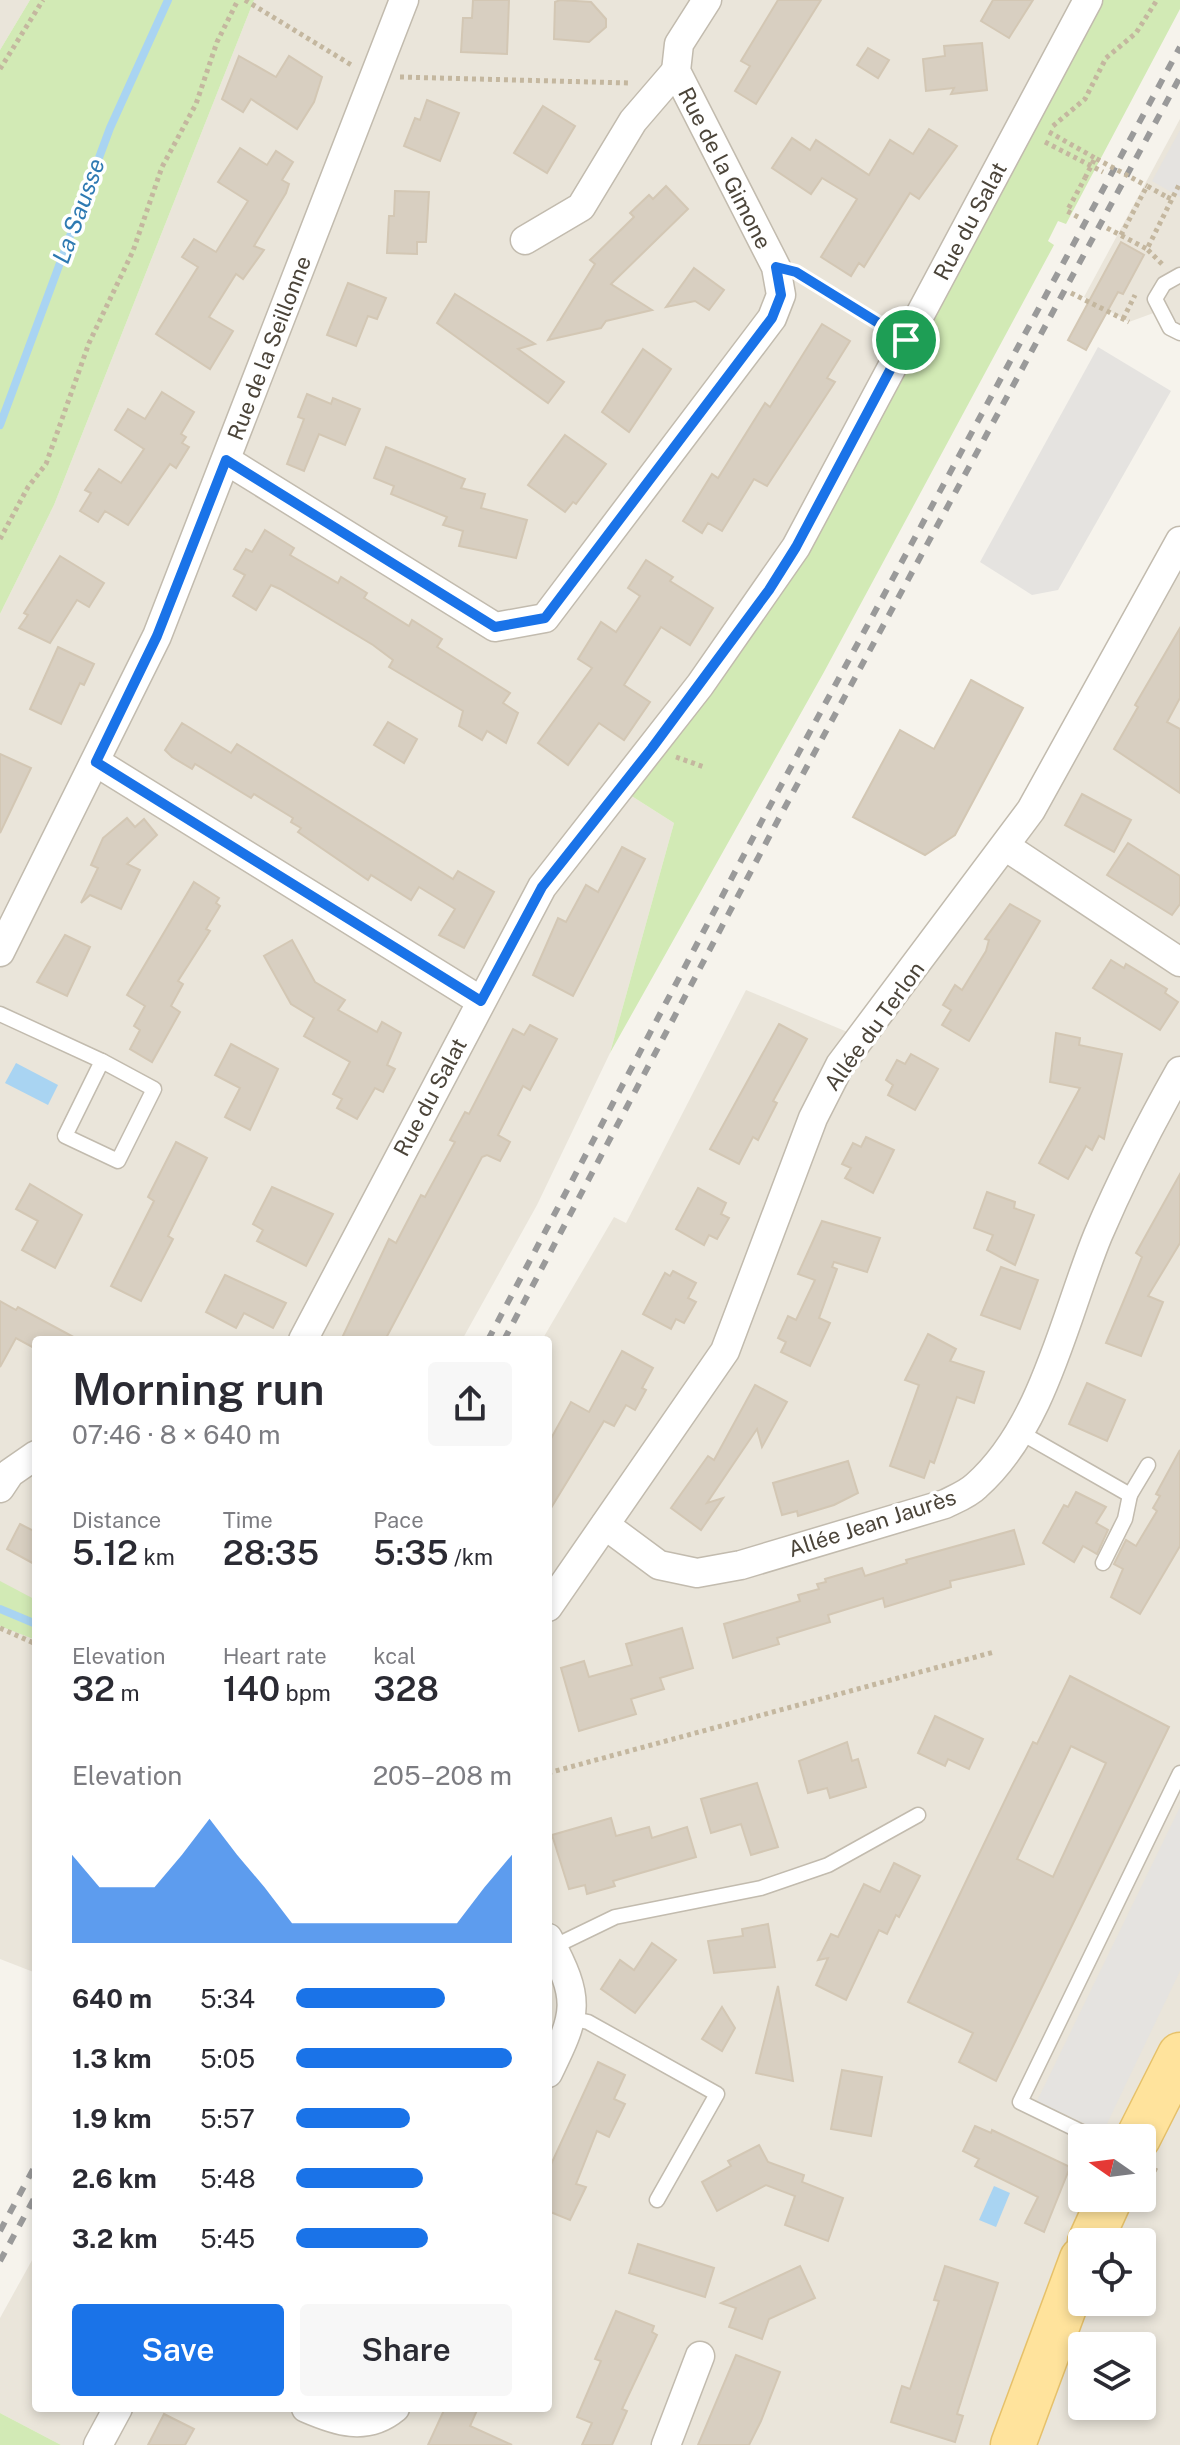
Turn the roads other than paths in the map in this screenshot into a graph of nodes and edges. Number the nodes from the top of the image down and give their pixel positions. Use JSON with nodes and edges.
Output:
{"nodes":[{"id":1,"x":404,"y":0,"type":"edge"},
{"id":2,"x":707,"y":0,"type":"edge"},
{"id":3,"x":1088,"y":0,"type":"edge"},
{"id":4,"x":676,"y":71,"type":"junction"},
{"id":5,"x":525,"y":240,"type":"dead end"},
{"id":6,"x":1177,"y":275,"type":"edge"},
{"id":7,"x":1180,"y":333,"type":"edge"},
{"id":8,"x":226,"y":460,"type":"junction"},
{"id":9,"x":1180,"y":541,"type":"edge"},
{"id":10,"x":96,"y":762,"type":"junction"},
{"id":11,"x":1005,"y":846,"type":"junction"},
{"id":12,"x":0,"y":952,"type":"edge"},
{"id":13,"x":1180,"y":962,"type":"edge"},
{"id":14,"x":481,"y":1001,"type":"junction"},
{"id":15,"x":0,"y":1014,"type":"edge"},
{"id":16,"x":102,"y":1061,"type":"junction"},
{"id":17,"x":1180,"y":1071,"type":"edge"},
{"id":18,"x":305,"y":1336,"type":"edge"},
{"id":19,"x":1018,"y":1431,"type":"junction"},
{"id":20,"x":32,"y":1458,"type":"edge"},
{"id":21,"x":1148,"y":1465,"type":"dead end"},
{"id":22,"x":0,"y":1488,"type":"edge"},
{"id":23,"x":1130,"y":1495,"type":"junction"},
{"id":24,"x":605,"y":1525,"type":"junction"},
{"id":25,"x":1103,"y":1563,"type":"dead end"},
{"id":26,"x":552,"y":1601,"type":"edge"},
{"id":27,"x":1180,"y":1773,"type":"edge"},
{"id":28,"x":918,"y":1815,"type":"dead end"},
{"id":29,"x":552,"y":1941,"type":"edge"},
{"id":30,"x":552,"y":1947,"type":"edge"},
{"id":31,"x":574,"y":2019,"type":"junction"},
{"id":32,"x":1180,"y":2055,"type":"edge"},
{"id":33,"x":552,"y":2065,"type":"edge"},
{"id":34,"x":1145,"y":2124,"type":"edge"},
{"id":35,"x":1068,"y":2125,"type":"edge"},
{"id":36,"x":657,"y":2200,"type":"dead end"},
{"id":37,"x":1068,"y":2297,"type":"edge"},
{"id":38,"x":700,"y":2356,"type":"dead end"},
{"id":39,"x":116,"y":2412,"type":"edge"},
{"id":40,"x":315,"y":2412,"type":"edge"},
{"id":41,"x":388,"y":2412,"type":"edge"},
{"id":42,"x":98,"y":2445,"type":"edge"},
{"id":43,"x":666,"y":2445,"type":"edge"},
{"id":44,"x":1013,"y":2445,"type":"edge"}],
"edges":[{"from":1,"to":8,"type":"street","name":"Rue de la Seillonne"},
{"from":2,"to":4,"type":"street","name":"Rue de la Gimone"},
{"from":3,"to":14,"type":"street","name":"Rue du Salat"},
{"from":4,"to":5,"type":"street"},
{"from":4,"to":8,"type":"street","name":"Rue de la Gimone"},
{"from":6,"to":7,"type":"lane"},
{"from":8,"to":10,"type":"street","name":"Rue de la Seillonne"},
{"from":9,"to":11,"type":"street","name":"Allée du Terlon"},
{"from":10,"to":12,"type":"street","name":"Rue de la Seillonne"},
{"from":10,"to":14,"type":"street"},
{"from":11,"to":13,"type":"street"},
{"from":11,"to":24,"type":"street","name":"Allée du Terlon"},
{"from":14,"to":18,"type":"street","name":"Rue du Salat"},
{"from":15,"to":16,"type":"lane"},
{"from":16,"to":16,"type":"lane"},
{"from":17,"to":19,"type":"street","name":"Allée Jean Jaurès"},
{"from":19,"to":23,"type":"lane"},
{"from":19,"to":24,"type":"street","name":"Allée Jean Jaurès"},
{"from":20,"to":22,"type":"street"},
{"from":21,"to":23,"type":"lane"},
{"from":23,"to":25,"type":"lane"},
{"from":24,"to":26,"type":"street","name":"Allée du Terlon"},
{"from":27,"to":35,"type":"lane"},
{"from":28,"to":29,"type":"lane"},
{"from":30,"to":31,"type":"street"},
{"from":31,"to":33,"type":"street"},
{"from":31,"to":36,"type":"lane"},
{"from":32,"to":34,"type":"main road"},
{"from":37,"to":44,"type":"main road"},
{"from":38,"to":43,"type":"street"},
{"from":39,"to":42,"type":"street"},
{"from":40,"to":41,"type":"street"}]}
